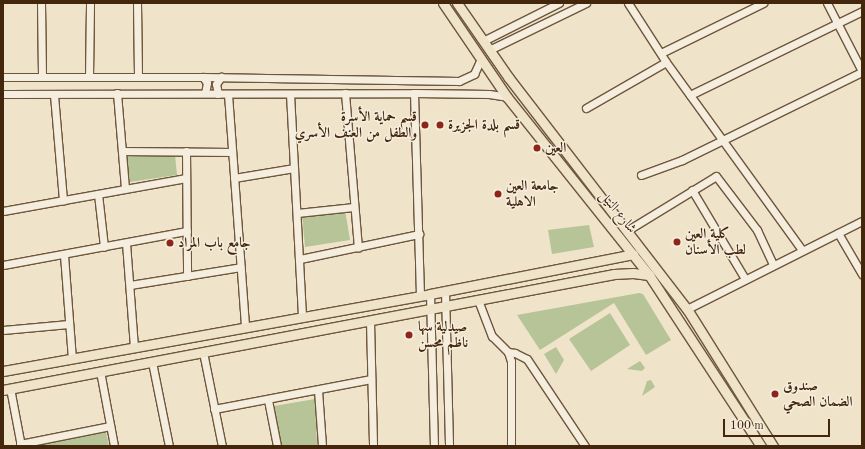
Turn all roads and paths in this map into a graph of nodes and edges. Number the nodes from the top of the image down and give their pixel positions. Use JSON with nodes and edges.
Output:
{"nodes":[{"id":1,"x":41,"y":3,"type":"edge"},
{"id":2,"x":90,"y":3,"type":"edge"},
{"id":3,"x":137,"y":3,"type":"edge"},
{"id":4,"x":443,"y":3,"type":"edge"},
{"id":5,"x":457,"y":3,"type":"edge"},
{"id":6,"x":559,"y":3,"type":"edge"},
{"id":7,"x":586,"y":3,"type":"edge"},
{"id":8,"x":628,"y":3,"type":"edge"},
{"id":9,"x":763,"y":3,"type":"edge"},
{"id":10,"x":827,"y":3,"type":"edge"},
{"id":11,"x":862,"y":11,"type":"edge"},
{"id":12,"x":837,"y":23,"type":"junction"},
{"id":13,"x":496,"y":34,"type":"junction"},
{"id":14,"x":483,"y":41,"type":"junction"},
{"id":15,"x":500,"y":44,"type":"junction"},
{"id":16,"x":489,"y":50,"type":"junction"},
{"id":17,"x":661,"y":53,"type":"junction"},
{"id":18,"x":481,"y":59,"type":"junction"},
{"id":19,"x":666,"y":62,"type":"junction"},
{"id":20,"x":862,"y":71,"type":"edge"},
{"id":21,"x":138,"y":76,"type":"junction"},
{"id":22,"x":42,"y":77,"type":"junction"},
{"id":23,"x":89,"y":77,"type":"junction"},
{"id":24,"x":203,"y":77,"type":"junction"},
{"id":25,"x":221,"y":77,"type":"junction"},
{"id":26,"x":3,"y":78,"type":"edge"},
{"id":27,"x":117,"y":93,"type":"junction"},
{"id":28,"x":345,"y":93,"type":"junction"},
{"id":29,"x":414,"y":93,"type":"junction"},
{"id":30,"x":3,"y":94,"type":"edge"},
{"id":31,"x":205,"y":94,"type":"junction"},
{"id":32,"x":218,"y":94,"type":"junction"},
{"id":33,"x":228,"y":94,"type":"junction"},
{"id":34,"x":290,"y":94,"type":"junction"},
{"id":35,"x":54,"y":95,"type":"junction"},
{"id":36,"x":690,"y":95,"type":"junction"},
{"id":37,"x":507,"y":97,"type":"junction"},
{"id":38,"x":586,"y":108,"type":"dead end"},
{"id":39,"x":724,"y":141,"type":"junction"},
{"id":40,"x":122,"y":151,"type":"junction"},
{"id":41,"x":186,"y":151,"type":"junction"},
{"id":42,"x":232,"y":152,"type":"junction"},
{"id":43,"x":294,"y":168,"type":"junction"},
{"id":44,"x":641,"y":175,"type":"dead end"},
{"id":45,"x":186,"y":178,"type":"junction"},
{"id":46,"x":234,"y":178,"type":"junction"},
{"id":47,"x":125,"y":189,"type":"junction"},
{"id":48,"x":692,"y":190,"type":"junction"},
{"id":49,"x":98,"y":194,"type":"junction"},
{"id":50,"x":63,"y":201,"type":"junction"},
{"id":51,"x":354,"y":207,"type":"junction"},
{"id":52,"x":3,"y":211,"type":"edge"},
{"id":53,"x":297,"y":213,"type":"junction"},
{"id":54,"x":862,"y":221,"type":"edge"},
{"id":55,"x":628,"y":230,"type":"junction"},
{"id":56,"x":187,"y":231,"type":"junction"},
{"id":57,"x":838,"y":233,"type":"junction"},
{"id":58,"x":419,"y":234,"type":"junction"},
{"id":59,"x":126,"y":243,"type":"junction"},
{"id":60,"x":104,"y":247,"type":"junction"},
{"id":61,"x":358,"y":247,"type":"junction"},
{"id":62,"x":802,"y":250,"type":"junction"},
{"id":63,"x":633,"y":254,"type":"junction"},
{"id":64,"x":64,"y":255,"type":"junction"},
{"id":65,"x":300,"y":259,"type":"junction"},
{"id":66,"x":774,"y":264,"type":"junction"},
{"id":67,"x":3,"y":265,"type":"edge"},
{"id":68,"x":241,"y":267,"type":"junction"},
{"id":69,"x":862,"y":274,"type":"edge"},
{"id":70,"x":187,"y":276,"type":"junction"},
{"id":71,"x":650,"y":276,"type":"junction"},
{"id":72,"x":745,"y":279,"type":"junction"},
{"id":73,"x":130,"y":285,"type":"junction"},
{"id":74,"x":445,"y":291,"type":"junction"},
{"id":75,"x":430,"y":294,"type":"junction"},
{"id":76,"x":420,"y":295,"type":"junction"},
{"id":77,"x":478,"y":300,"type":"junction"},
{"id":78,"x":446,"y":306,"type":"junction"},
{"id":79,"x":430,"y":309,"type":"junction"},
{"id":80,"x":687,"y":309,"type":"junction"},
{"id":81,"x":302,"y":317,"type":"junction"},
{"id":82,"x":370,"y":320,"type":"junction"},
{"id":83,"x":69,"y":324,"type":"junction"},
{"id":84,"x":245,"y":326,"type":"junction"},
{"id":85,"x":3,"y":330,"type":"edge"},
{"id":86,"x":134,"y":346,"type":"junction"},
{"id":87,"x":204,"y":352,"type":"junction"},
{"id":88,"x":508,"y":352,"type":"junction"},
{"id":89,"x":72,"y":358,"type":"junction"},
{"id":90,"x":152,"y":362,"type":"junction"},
{"id":91,"x":3,"y":371,"type":"edge"},
{"id":92,"x":100,"y":371,"type":"junction"},
{"id":93,"x":371,"y":379,"type":"junction"},
{"id":94,"x":736,"y":387,"type":"junction"},
{"id":95,"x":6,"y":389,"type":"edge"},
{"id":96,"x":318,"y":390,"type":"junction"},
{"id":97,"x":725,"y":393,"type":"junction"},
{"id":98,"x":268,"y":400,"type":"junction"},
{"id":99,"x":214,"y":409,"type":"junction"},
{"id":100,"x":110,"y":426,"type":"junction"},
{"id":101,"x":20,"y":445,"type":"edge"},
{"id":102,"x":114,"y":446,"type":"edge"},
{"id":103,"x":168,"y":446,"type":"edge"},
{"id":104,"x":222,"y":446,"type":"edge"},
{"id":105,"x":277,"y":446,"type":"edge"},
{"id":106,"x":322,"y":446,"type":"edge"},
{"id":107,"x":373,"y":446,"type":"edge"},
{"id":108,"x":434,"y":446,"type":"edge"},
{"id":109,"x":449,"y":446,"type":"edge"},
{"id":110,"x":511,"y":446,"type":"edge"},
{"id":111,"x":585,"y":446,"type":"edge"},
{"id":112,"x":761,"y":446,"type":"edge"},
{"id":113,"x":773,"y":446,"type":"edge"}],
"edges":[{"from":1,"to":22,"type":"street"},
{"from":2,"to":23,"type":"street"},
{"from":3,"to":21,"type":"street"},
{"from":4,"to":18,"type":"main road","name":"شارع النيل"},
{"from":5,"to":14,"type":"main road"},
{"from":6,"to":13,"type":"street"},
{"from":7,"to":15,"type":"street"},
{"from":8,"to":17,"type":"street"},
{"from":9,"to":17,"type":"street"},
{"from":10,"to":12,"type":"street"},
{"from":11,"to":12,"type":"street"},
{"from":12,"to":20,"type":"street"},
{"from":12,"to":36,"type":"street"},
{"from":13,"to":14,"type":"street"},
{"from":13,"to":15,"type":"street"},
{"from":14,"to":16,"type":"main road"},
{"from":15,"to":16,"type":"street"},
{"from":16,"to":55,"type":"main road"},
{"from":17,"to":19,"type":"street"},
{"from":18,"to":25,"type":"street"},
{"from":18,"to":37,"type":"main road","name":"شارع النيل"},
{"from":19,"to":36,"type":"street"},
{"from":19,"to":38,"type":"street"},
{"from":20,"to":39,"type":"street"},
{"from":21,"to":23,"type":"street"},
{"from":21,"to":24,"type":"street"},
{"from":22,"to":23,"type":"street"},
{"from":22,"to":26,"type":"street"},
{"from":24,"to":25,"type":"street"},
{"from":24,"to":31,"type":"street"},
{"from":25,"to":32,"type":"street"},
{"from":27,"to":31,"type":"street"},
{"from":27,"to":35,"type":"street"},
{"from":27,"to":40,"type":"street"},
{"from":28,"to":29,"type":"street"},
{"from":28,"to":34,"type":"street"},
{"from":28,"to":51,"type":"street"},
{"from":29,"to":37,"type":"street"},
{"from":29,"to":58,"type":"street"},
{"from":30,"to":35,"type":"street"},
{"from":31,"to":32,"type":"street"},
{"from":32,"to":33,"type":"street"},
{"from":33,"to":34,"type":"street"},
{"from":33,"to":42,"type":"street"},
{"from":34,"to":43,"type":"street"},
{"from":35,"to":50,"type":"street"},
{"from":36,"to":39,"type":"street"},
{"from":37,"to":63,"type":"main road","name":"شارع النيل"},
{"from":39,"to":44,"type":"street"},
{"from":39,"to":62,"type":"street"},
{"from":40,"to":41,"type":"street"},
{"from":40,"to":47,"type":"street"},
{"from":41,"to":42,"type":"street"},
{"from":41,"to":45,"type":"street"},
{"from":42,"to":46,"type":"street"},
{"from":43,"to":46,"type":"street"},
{"from":43,"to":53,"type":"street"},
{"from":45,"to":47,"type":"street"},
{"from":45,"to":56,"type":"street"},
{"from":46,"to":68,"type":"street"},
{"from":47,"to":49,"type":"street"},
{"from":48,"to":55,"type":"street"},
{"from":48,"to":66,"type":"street"},
{"from":48,"to":72,"type":"street"},
{"from":49,"to":50,"type":"street"},
{"from":49,"to":60,"type":"street"},
{"from":50,"to":52,"type":"street"},
{"from":51,"to":53,"type":"street"},
{"from":51,"to":61,"type":"street"},
{"from":53,"to":65,"type":"street"},
{"from":54,"to":57,"type":"street"},
{"from":55,"to":80,"type":"main road"},
{"from":56,"to":59,"type":"street"},
{"from":56,"to":70,"type":"street"},
{"from":57,"to":62,"type":"street"},
{"from":57,"to":69,"type":"street"},
{"from":58,"to":61,"type":"street"},
{"from":58,"to":76,"type":"street"},
{"from":59,"to":60,"type":"street"},
{"from":59,"to":73,"type":"street"},
{"from":60,"to":64,"type":"street"},
{"from":61,"to":65,"type":"street"},
{"from":62,"to":66,"type":"street"},
{"from":63,"to":71,"type":"main road","name":"شارع النيل"},
{"from":63,"to":74,"type":"main road"},
{"from":64,"to":67,"type":"street"},
{"from":64,"to":83,"type":"street"},
{"from":65,"to":81,"type":"street"},
{"from":66,"to":72,"type":"street"},
{"from":68,"to":70,"type":"street"},
{"from":68,"to":84,"type":"street"},
{"from":70,"to":73,"type":"street"},
{"from":71,"to":77,"type":"main road"},
{"from":71,"to":97,"type":"main road","name":"شارع النيل"},
{"from":72,"to":80,"type":"street"},
{"from":73,"to":86,"type":"street"},
{"from":74,"to":75,"type":"main road"},
{"from":74,"to":78,"type":"street"},
{"from":75,"to":76,"type":"main road"},
{"from":75,"to":79,"type":"street"},
{"from":76,"to":81,"type":"main road"},
{"from":77,"to":78,"type":"main road"},
{"from":77,"to":88,"type":"street"},
{"from":78,"to":79,"type":"main road"},
{"from":78,"to":109,"type":"street"},
{"from":79,"to":82,"type":"main road"},
{"from":79,"to":108,"type":"street"},
{"from":80,"to":94,"type":"main road"},
{"from":81,"to":84,"type":"main road"},
{"from":82,"to":87,"type":"main road"},
{"from":82,"to":93,"type":"street"},
{"from":83,"to":85,"type":"street"},
{"from":83,"to":89,"type":"street"},
{"from":84,"to":86,"type":"main road"},
{"from":86,"to":89,"type":"main road"},
{"from":87,"to":90,"type":"main road"},
{"from":87,"to":99,"type":"street"},
{"from":88,"to":110,"type":"street"},
{"from":88,"to":111,"type":"street"},
{"from":89,"to":91,"type":"main road"},
{"from":90,"to":92,"type":"main road"},
{"from":90,"to":103,"type":"street"},
{"from":92,"to":95,"type":"main road"},
{"from":92,"to":100,"type":"street"},
{"from":93,"to":96,"type":"street"},
{"from":93,"to":107,"type":"street"},
{"from":94,"to":97,"type":"main road"},
{"from":94,"to":113,"type":"main road"},
{"from":95,"to":101,"type":"street"},
{"from":96,"to":98,"type":"street"},
{"from":96,"to":106,"type":"street"},
{"from":97,"to":112,"type":"main road","name":"شارع النيل"},
{"from":98,"to":99,"type":"street"},
{"from":98,"to":105,"type":"street"},
{"from":99,"to":104,"type":"street"},
{"from":100,"to":101,"type":"street"},
{"from":100,"to":102,"type":"street"}]}
